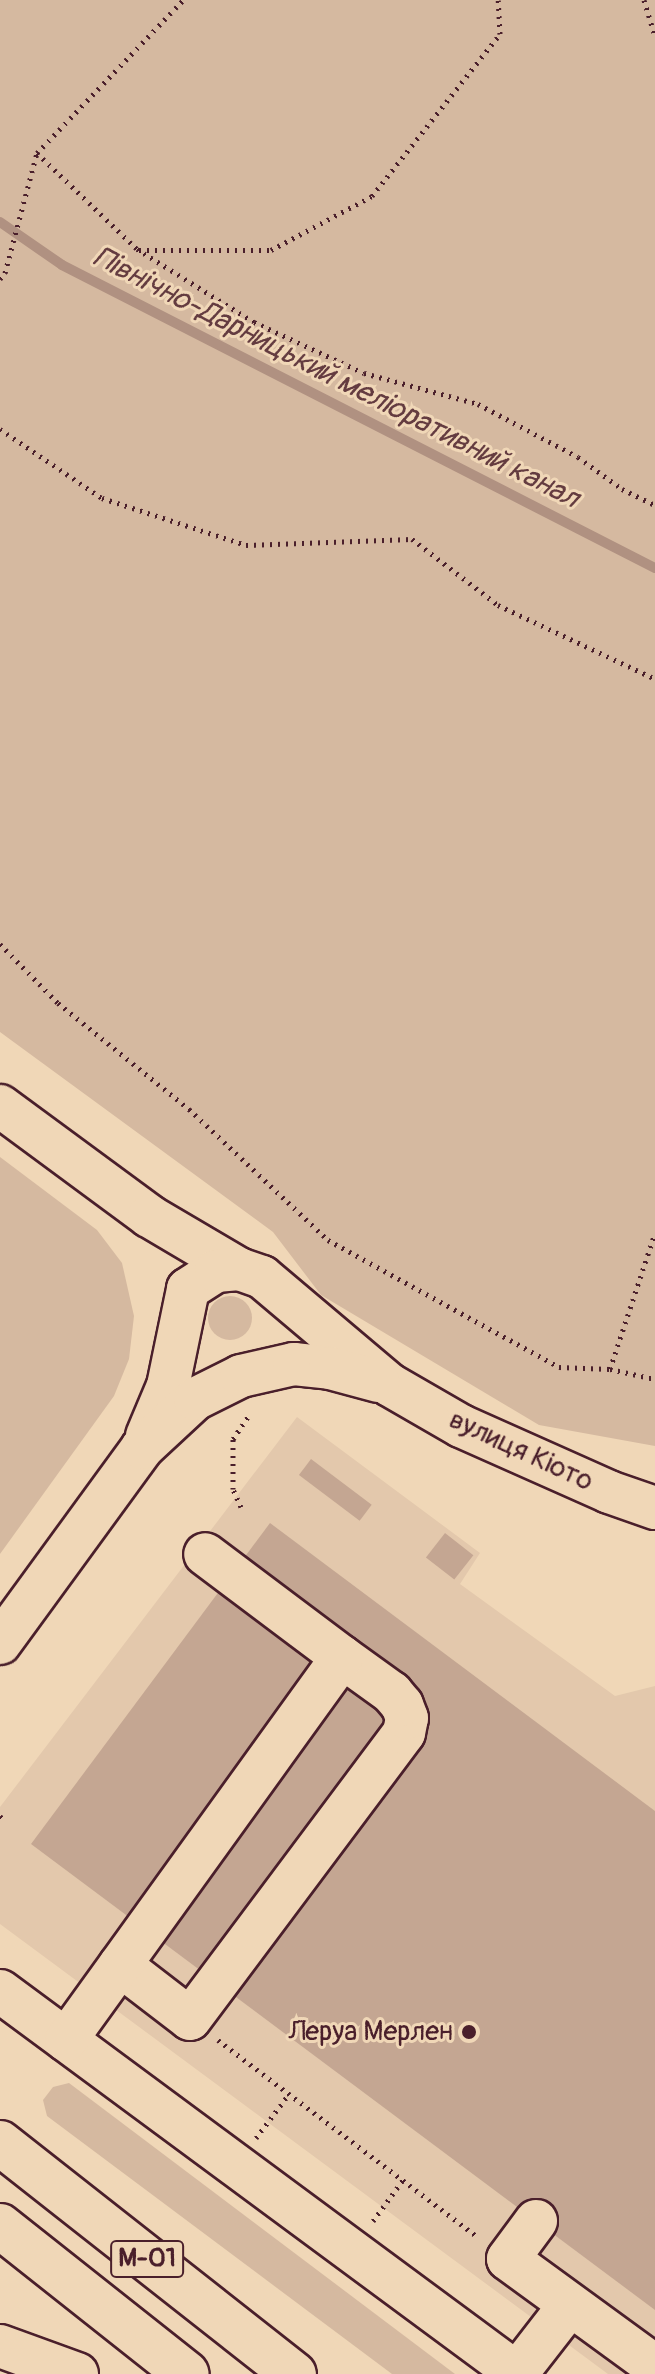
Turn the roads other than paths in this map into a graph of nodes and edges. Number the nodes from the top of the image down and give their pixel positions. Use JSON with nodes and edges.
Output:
{"nodes":[{"id":1,"x":0,"y":1106,"type":"edge"},
{"id":2,"x":149,"y":1216,"type":"junction"},
{"id":3,"x":239,"y":1269,"type":"junction"},
{"id":4,"x":279,"y":1294,"type":"junction"},
{"id":5,"x":181,"y":1316,"type":"junction"},
{"id":6,"x":252,"y":1383,"type":"junction"},
{"id":7,"x":390,"y":1385,"type":"junction"},
{"id":8,"x":142,"y":1448,"type":"junction"},
{"id":9,"x":655,"y":1508,"type":"edge"},
{"id":10,"x":205,"y":1554,"type":"dead end"},
{"id":11,"x":0,"y":1643,"type":"edge"},
{"id":12,"x":342,"y":1657,"type":"junction"},
{"id":13,"x":120,"y":1965,"type":"junction"},
{"id":14,"x":0,"y":1991,"type":"edge"},
{"id":15,"x":66,"y":2040,"type":"junction"},
{"id":16,"x":0,"y":2143,"type":"edge"},
{"id":17,"x":536,"y":2221,"type":"dead end"},
{"id":18,"x":0,"y":2226,"type":"edge"},
{"id":19,"x":569,"y":2306,"type":"junction"},
{"id":20,"x":0,"y":2346,"type":"edge"},
{"id":21,"x":655,"y":2366,"type":"edge"},
{"id":22,"x":517,"y":2373,"type":"edge"},
{"id":23,"x":77,"y":2374,"type":"edge"},
{"id":24,"x":187,"y":2374,"type":"edge"},
{"id":25,"x":294,"y":2374,"type":"edge"}],
"edges":[{"from":1,"to":2,"type":"street"},
{"from":2,"to":3,"type":"street"},
{"from":2,"to":5,"type":"street"},
{"from":3,"to":4,"type":"street"},
{"from":3,"to":5,"type":"street"},
{"from":4,"to":6,"type":"street"},
{"from":4,"to":7,"type":"street"},
{"from":5,"to":6,"type":"street"},
{"from":5,"to":8,"type":"street"},
{"from":6,"to":7,"type":"street"},
{"from":6,"to":8,"type":"street"},
{"from":7,"to":9,"type":"street","name":"вулиця Кіото"},
{"from":8,"to":11,"type":"street"},
{"from":10,"to":12,"type":"street"},
{"from":12,"to":13,"type":"street"},
{"from":12,"to":13,"type":"street"},
{"from":13,"to":15,"type":"street"},
{"from":14,"to":15,"type":"street"},
{"from":15,"to":22,"type":"street"},
{"from":16,"to":25,"type":"highway","number":"М-01"},
{"from":17,"to":19,"type":"street"},
{"from":18,"to":24,"type":"highway","number":"М-01"},
{"from":19,"to":21,"type":"street"},
{"from":19,"to":22,"type":"street"},
{"from":20,"to":23,"type":"street"}]}
